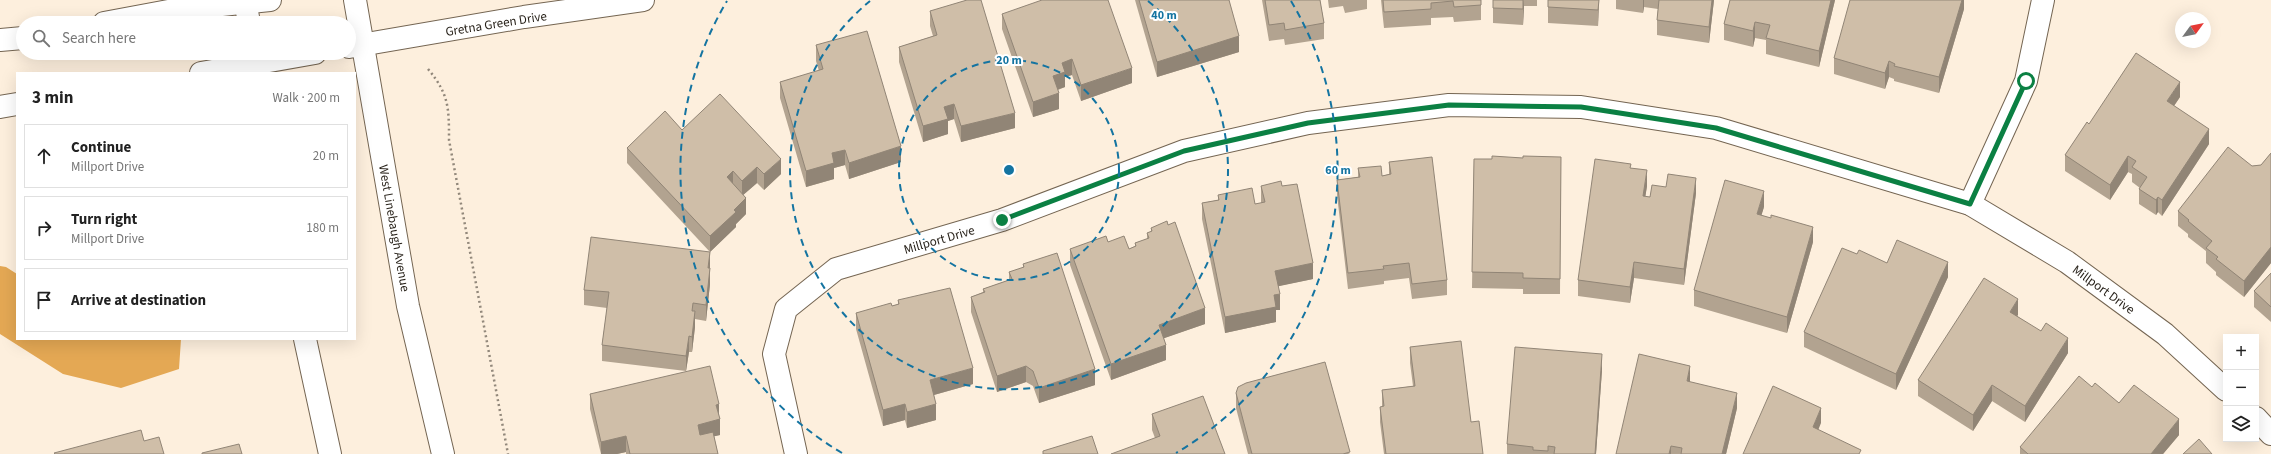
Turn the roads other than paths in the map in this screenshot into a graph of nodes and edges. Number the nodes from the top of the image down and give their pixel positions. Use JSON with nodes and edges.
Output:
{"nodes":[{"id":1,"x":270,"y":0,"type":"edge"},
{"id":2,"x":355,"y":0,"type":"edge"},
{"id":3,"x":644,"y":0,"type":"edge"},
{"id":4,"x":2043,"y":0,"type":"edge"},
{"id":5,"x":247,"y":9,"type":"edge"},
{"id":6,"x":142,"y":16,"type":"edge"},
{"id":7,"x":355,"y":16,"type":"edge"},
{"id":8,"x":16,"y":39,"type":"edge"},
{"id":9,"x":0,"y":40,"type":"edge"},
{"id":10,"x":356,"y":46,"type":"edge"},
{"id":11,"x":272,"y":60,"type":"edge"},
{"id":12,"x":254,"y":63,"type":"edge"},
{"id":13,"x":206,"y":72,"type":"edge"},
{"id":14,"x":16,"y":104,"type":"edge"},
{"id":15,"x":0,"y":107,"type":"edge"},
{"id":16,"x":1970,"y":204,"type":"junction"},
{"id":17,"x":305,"y":340,"type":"edge"},
{"id":18,"x":2223,"y":387,"type":"edge"},
{"id":19,"x":2259,"y":421,"type":"edge"},
{"id":20,"x":2271,"y":434,"type":"edge"},
{"id":21,"x":330,"y":454,"type":"edge"},
{"id":22,"x":444,"y":454,"type":"edge"},
{"id":23,"x":796,"y":454,"type":"edge"}],
"edges":[{"from":1,"to":5,"type":"street"},
{"from":2,"to":7,"type":"street","name":"West Linebaugh Avenue"},
{"from":3,"to":10,"type":"street","name":"Gretna Green Drive"},
{"from":4,"to":16,"type":"street"},
{"from":5,"to":6,"type":"street"},
{"from":8,"to":9,"type":"street"},
{"from":10,"to":22,"type":"street","name":"West Linebaugh Avenue"},
{"from":11,"to":12,"type":"street"},
{"from":12,"to":13,"type":"street"},
{"from":14,"to":15,"type":"street"},
{"from":16,"to":18,"type":"street","name":"Millport Drive"},
{"from":16,"to":23,"type":"street","name":"Millport Drive"},
{"from":17,"to":21,"type":"street"},
{"from":19,"to":20,"type":"street"}]}
